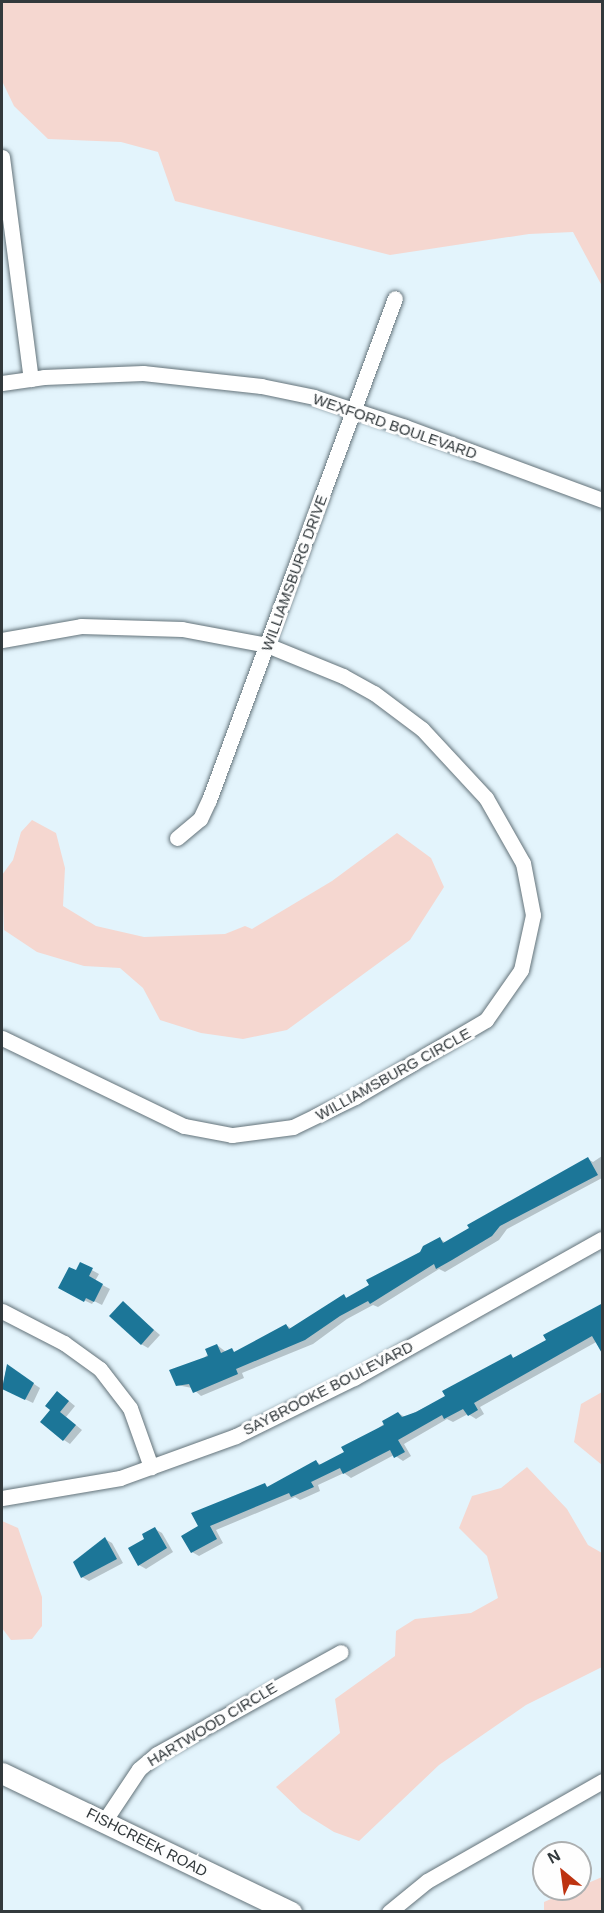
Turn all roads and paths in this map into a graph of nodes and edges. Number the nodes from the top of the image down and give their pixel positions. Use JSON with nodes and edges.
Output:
{"nodes":[{"id":1,"x":2,"y":157,"type":"edge"},
{"id":2,"x":395,"y":298,"type":"dead end"},
{"id":3,"x":31,"y":379,"type":"junction"},
{"id":4,"x":2,"y":383,"type":"edge"},
{"id":5,"x":355,"y":410,"type":"junction"},
{"id":6,"x":603,"y":500,"type":"edge"},
{"id":7,"x":2,"y":640,"type":"edge"},
{"id":8,"x":267,"y":645,"type":"junction"},
{"id":9,"x":177,"y":838,"type":"dead end"},
{"id":10,"x":2,"y":1038,"type":"edge"},
{"id":11,"x":603,"y":1239,"type":"edge"},
{"id":12,"x":2,"y":1311,"type":"edge"},
{"id":13,"x":151,"y":1467,"type":"junction"},
{"id":14,"x":2,"y":1498,"type":"edge"},
{"id":15,"x":340,"y":1652,"type":"dead end"},
{"id":16,"x":2,"y":1773,"type":"edge"},
{"id":17,"x":603,"y":1781,"type":"edge"},
{"id":18,"x":105,"y":1820,"type":"junction"},
{"id":19,"x":291,"y":1911,"type":"edge"},
{"id":20,"x":389,"y":1911,"type":"edge"}],
"edges":[{"from":1,"to":3,"type":"street"},
{"from":2,"to":5,"type":"street","name":"WILLIAMSBURG DRIVE"},
{"from":3,"to":4,"type":"street","name":"WEXFORD BOULEVARD"},
{"from":3,"to":5,"type":"street","name":"WEXFORD BOULEVARD"},
{"from":5,"to":6,"type":"street","name":"WEXFORD BOULEVARD"},
{"from":5,"to":8,"type":"street","name":"WILLIAMSBURG DRIVE"},
{"from":7,"to":8,"type":"street","name":"WILLIAMSBURG CIRCLE"},
{"from":8,"to":9,"type":"street","name":"WILLIAMSBURG DRIVE"},
{"from":8,"to":10,"type":"street","name":"WILLIAMSBURG CIRCLE"},
{"from":11,"to":13,"type":"street","name":"SAYBROOKE BOULEVARD"},
{"from":12,"to":13,"type":"street"},
{"from":13,"to":14,"type":"street","name":"SAYBROOKE BOULEVARD"},
{"from":15,"to":18,"type":"street","name":"HARTWOOD CIRCLE"},
{"from":16,"to":18,"type":"main road","name":"FISHCREEK ROAD"},
{"from":17,"to":20,"type":"street"},
{"from":18,"to":19,"type":"main road","name":"FISHCREEK ROAD"}]}
